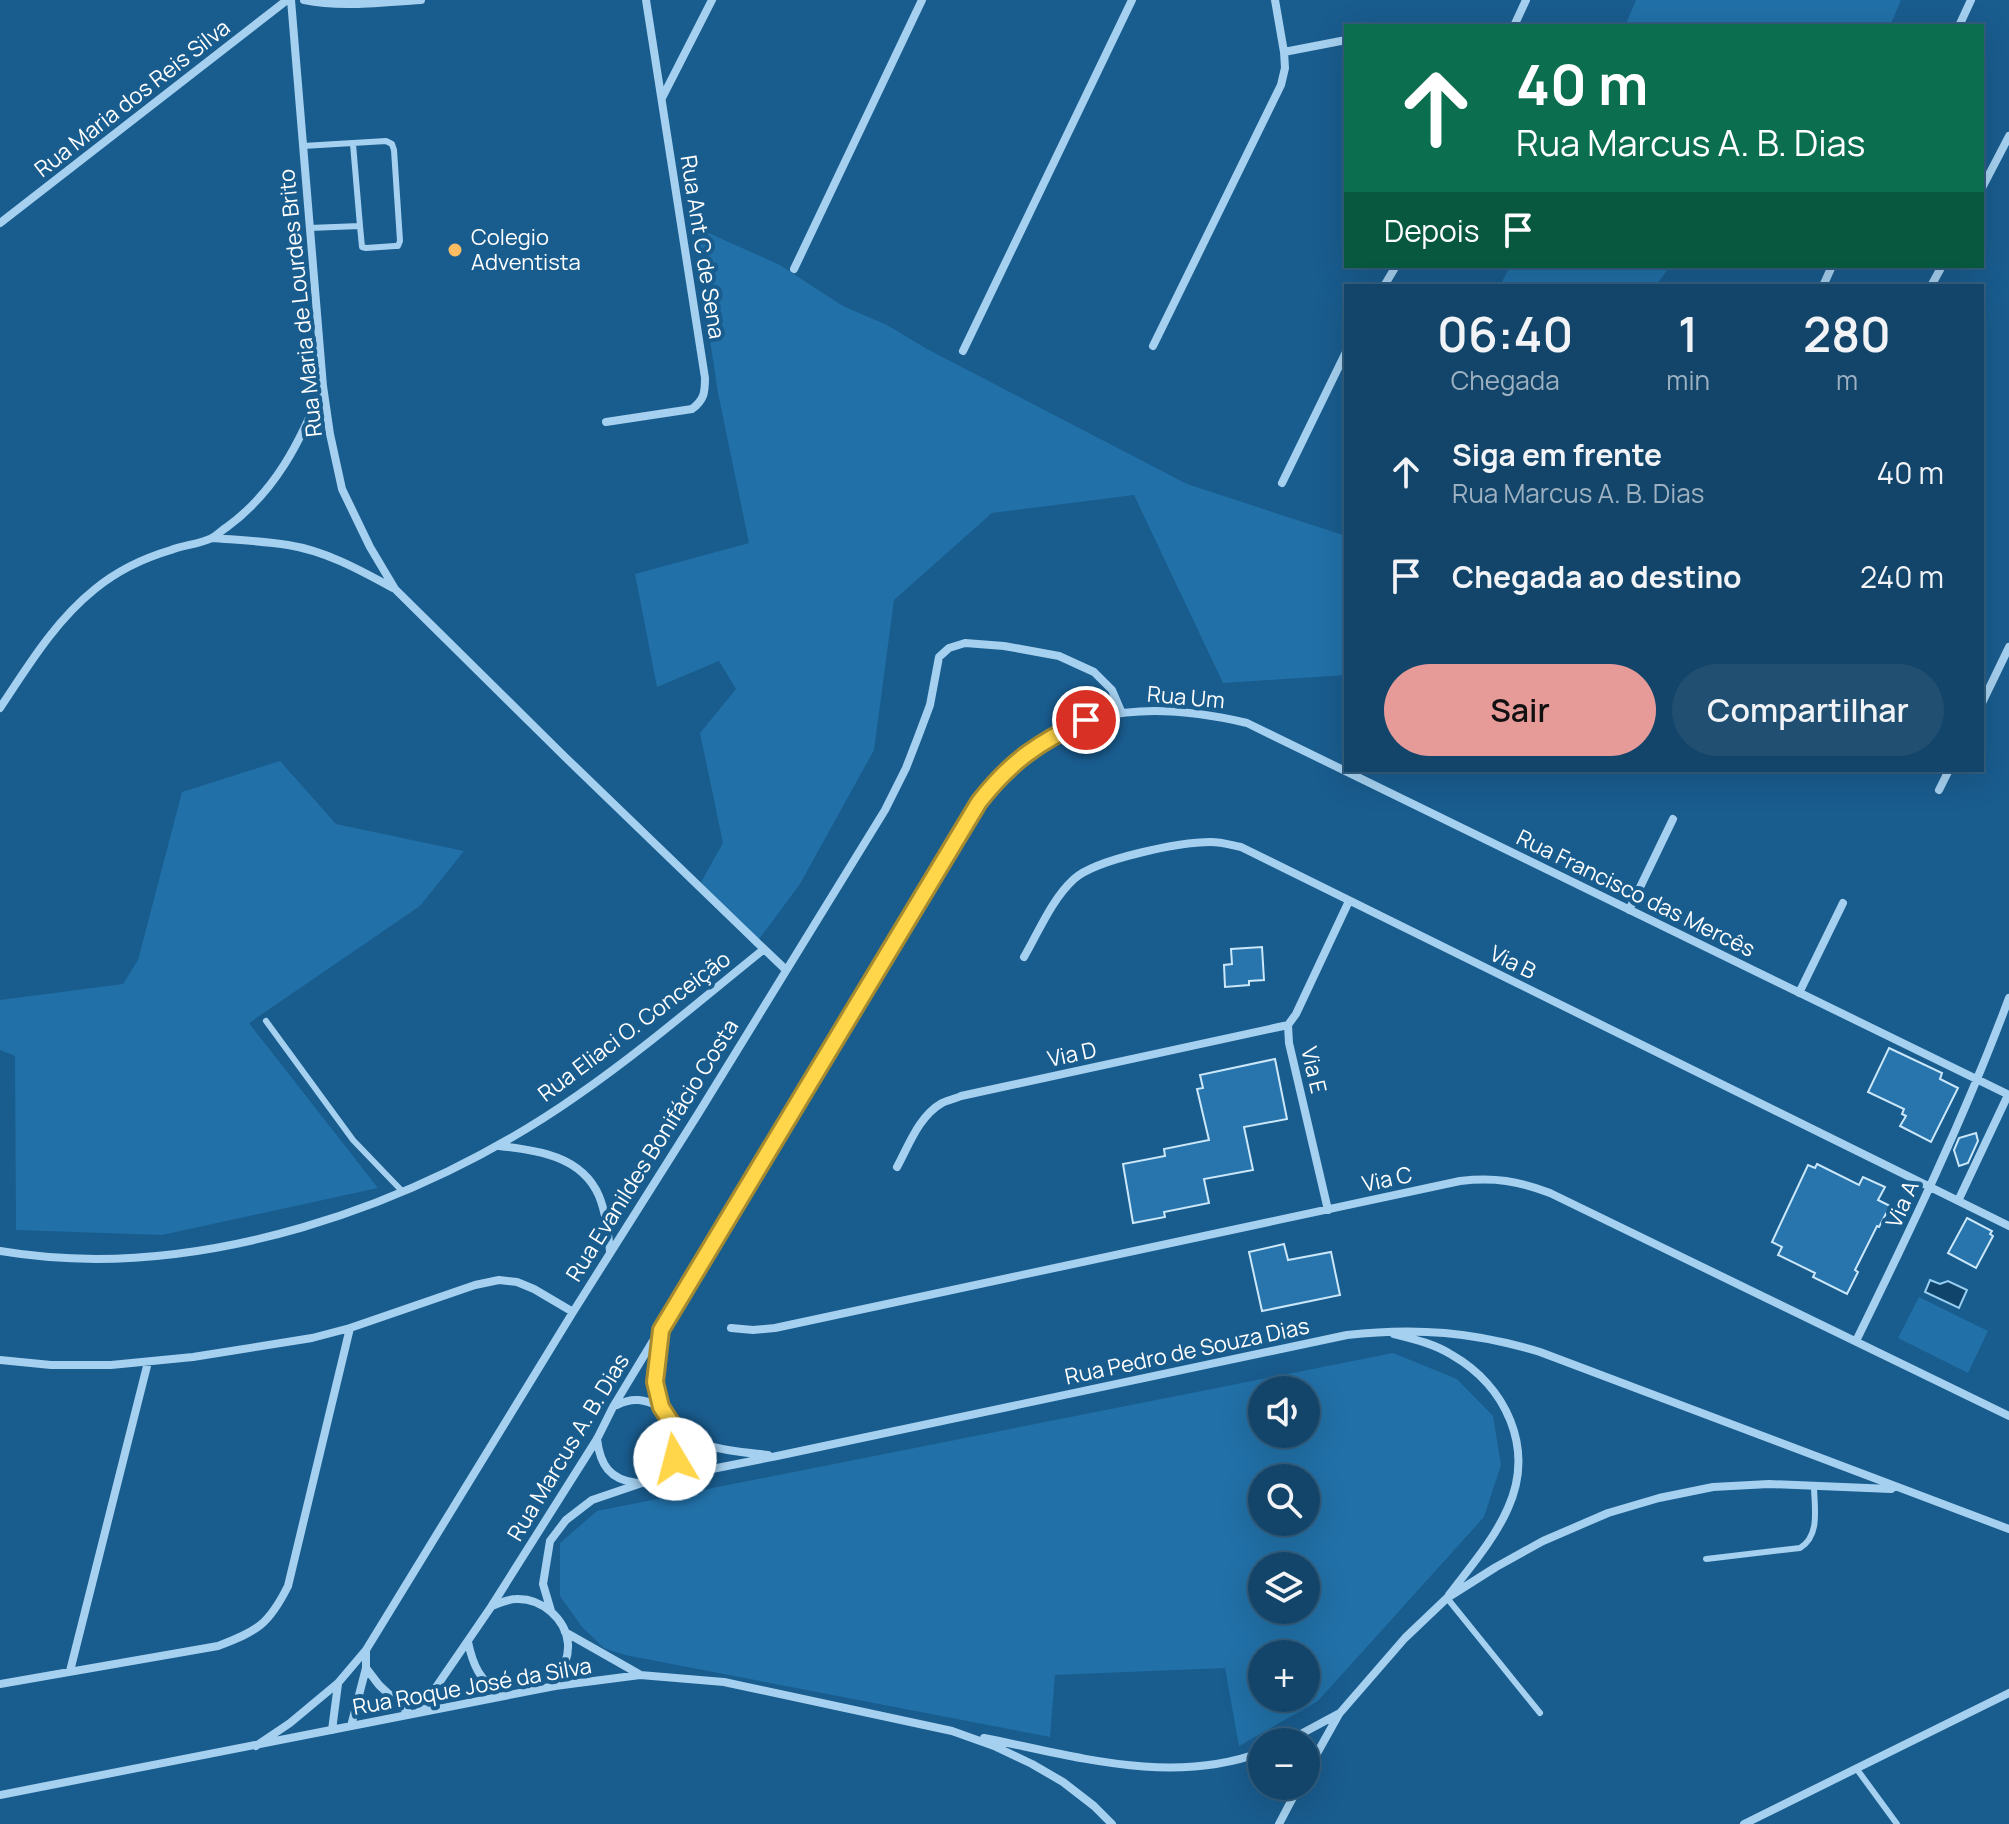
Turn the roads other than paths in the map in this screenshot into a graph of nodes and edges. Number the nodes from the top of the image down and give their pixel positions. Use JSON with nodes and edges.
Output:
{"nodes":[{"id":1,"x":289,"y":0,"type":"edge"},
{"id":2,"x":304,"y":0,"type":"edge"},
{"id":3,"x":421,"y":0,"type":"edge"},
{"id":4,"x":646,"y":0,"type":"edge"},
{"id":5,"x":712,"y":0,"type":"edge"},
{"id":6,"x":922,"y":0,"type":"edge"},
{"id":7,"x":1132,"y":0,"type":"edge"},
{"id":8,"x":1275,"y":0,"type":"edge"},
{"id":9,"x":1526,"y":0,"type":"edge"},
{"id":10,"x":1971,"y":0,"type":"edge"},
{"id":11,"x":1515,"y":24,"type":"edge"},
{"id":12,"x":1960,"y":24,"type":"edge"},
{"id":13,"x":1344,"y":40,"type":"edge"},
{"id":14,"x":1284,"y":52,"type":"junction"},
{"id":15,"x":662,"y":99,"type":"junction"},
{"id":16,"x":2009,"y":136,"type":"edge"},
{"id":17,"x":353,"y":144,"type":"junction"},
{"id":18,"x":302,"y":146,"type":"junction"},
{"id":19,"x":1984,"y":184,"type":"edge"},
{"id":20,"x":0,"y":223,"type":"edge"},
{"id":21,"x":360,"y":226,"type":"junction"},
{"id":22,"x":309,"y":228,"type":"junction"},
{"id":23,"x":794,"y":269,"type":"dead end"},
{"id":24,"x":1153,"y":346,"type":"dead end"},
{"id":25,"x":963,"y":351,"type":"dead end"},
{"id":26,"x":1344,"y":356,"type":"edge"},
{"id":27,"x":323,"y":386,"type":"junction"},
{"id":28,"x":606,"y":422,"type":"dead end"},
{"id":29,"x":1282,"y":483,"type":"dead end"},
{"id":30,"x":212,"y":538,"type":"junction"},
{"id":31,"x":395,"y":589,"type":"junction"},
{"id":32,"x":2009,"y":647,"type":"edge"},
{"id":33,"x":1984,"y":699,"type":"edge"},
{"id":34,"x":0,"y":708,"type":"edge"},
{"id":35,"x":1121,"y":711,"type":"junction"},
{"id":36,"x":1247,"y":723,"type":"joint"},
{"id":37,"x":1344,"y":770,"type":"edge"},
{"id":38,"x":1347,"y":772,"type":"edge"},
{"id":39,"x":1948,"y":772,"type":"edge"},
{"id":40,"x":1939,"y":790,"type":"dead end"},
{"id":41,"x":1673,"y":819,"type":"dead end"},
{"id":42,"x":1349,"y":901,"type":"junction"},
{"id":43,"x":1843,"y":903,"type":"dead end"},
{"id":44,"x":1629,"y":910,"type":"junction"},
{"id":45,"x":764,"y":949,"type":"junction"},
{"id":46,"x":1024,"y":957,"type":"dead end"},
{"id":47,"x":785,"y":969,"type":"junction"},
{"id":48,"x":1799,"y":993,"type":"junction"},
{"id":49,"x":2009,"y":998,"type":"edge"},
{"id":50,"x":266,"y":1021,"type":"dead end"},
{"id":51,"x":1288,"y":1025,"type":"junction"},
{"id":52,"x":1978,"y":1080,"type":"junction"},
{"id":53,"x":2009,"y":1095,"type":"edge"},
{"id":54,"x":498,"y":1146,"type":"junction"},
{"id":55,"x":897,"y":1167,"type":"dead end"},
{"id":56,"x":1930,"y":1187,"type":"junction"},
{"id":57,"x":402,"y":1191,"type":"junction"},
{"id":58,"x":1958,"y":1201,"type":"junction"},
{"id":59,"x":1328,"y":1210,"type":"junction"},
{"id":60,"x":2009,"y":1226,"type":"edge"},
{"id":61,"x":0,"y":1251,"type":"edge"},
{"id":62,"x":610,"y":1252,"type":"junction"},
{"id":63,"x":573,"y":1312,"type":"junction"},
{"id":64,"x":350,"y":1328,"type":"junction"},
{"id":65,"x":731,"y":1328,"type":"dead end"},
{"id":66,"x":661,"y":1330,"type":"junction"},
{"id":67,"x":1385,"y":1331,"type":"junction"},
{"id":68,"x":1856,"y":1341,"type":"junction"},
{"id":69,"x":0,"y":1360,"type":"edge"},
{"id":70,"x":148,"y":1362,"type":"junction"},
{"id":71,"x":613,"y":1407,"type":"junction"},
{"id":72,"x":661,"y":1407,"type":"junction"},
{"id":73,"x":2009,"y":1416,"type":"edge"},
{"id":74,"x":676,"y":1430,"type":"junction"},
{"id":75,"x":597,"y":1439,"type":"junction"},
{"id":76,"x":777,"y":1456,"type":"junction"},
{"id":77,"x":646,"y":1482,"type":"junction"},
{"id":78,"x":1814,"y":1485,"type":"junction"},
{"id":79,"x":1902,"y":1490,"type":"junction"},
{"id":80,"x":2009,"y":1529,"type":"edge"},
{"id":81,"x":1706,"y":1559,"type":"dead end"},
{"id":82,"x":1447,"y":1598,"type":"junction"},
{"id":83,"x":491,"y":1607,"type":"junction"},
{"id":84,"x":551,"y":1611,"type":"junction"},
{"id":85,"x":565,"y":1632,"type":"junction"},
{"id":86,"x":468,"y":1642,"type":"junction"},
{"id":87,"x":366,"y":1650,"type":"junction"},
{"id":88,"x":366,"y":1668,"type":"junction"},
{"id":89,"x":70,"y":1671,"type":"junction"},
{"id":90,"x":640,"y":1675,"type":"junction"},
{"id":91,"x":338,"y":1683,"type":"junction"},
{"id":92,"x":0,"y":1684,"type":"edge"},
{"id":93,"x":555,"y":1686,"type":"junction"},
{"id":94,"x":2009,"y":1693,"type":"edge"},
{"id":95,"x":499,"y":1697,"type":"junction"},
{"id":96,"x":414,"y":1713,"type":"junction"},
{"id":97,"x":1540,"y":1713,"type":"dead end"},
{"id":98,"x":1339,"y":1714,"type":"junction"},
{"id":99,"x":351,"y":1726,"type":"junction"},
{"id":100,"x":1312,"y":1728,"type":"edge"},
{"id":101,"x":332,"y":1730,"type":"junction"},
{"id":102,"x":952,"y":1731,"type":"junction"},
{"id":103,"x":256,"y":1746,"type":"junction"},
{"id":104,"x":1320,"y":1748,"type":"edge"},
{"id":105,"x":1248,"y":1757,"type":"edge"},
{"id":106,"x":1856,"y":1768,"type":"junction"},
{"id":107,"x":0,"y":1795,"type":"edge"},
{"id":108,"x":1292,"y":1800,"type":"edge"},
{"id":109,"x":1112,"y":1824,"type":"edge"},
{"id":110,"x":1279,"y":1824,"type":"edge"},
{"id":111,"x":1744,"y":1824,"type":"edge"},
{"id":112,"x":1897,"y":1824,"type":"edge"}],
"edges":[{"from":1,"to":18,"type":"street","name":"Rua Maria de Lourdes Brito"},
{"from":1,"to":20,"type":"street","name":"Rua Maria dos Reis Silva"},
{"from":2,"to":3,"type":"street"},
{"from":4,"to":15,"type":"street","name":"Rua Ant C de Sena"},
{"from":5,"to":15,"type":"street"},
{"from":6,"to":23,"type":"street"},
{"from":7,"to":25,"type":"street"},
{"from":8,"to":14,"type":"street"},
{"from":9,"to":11,"type":"street"},
{"from":10,"to":12,"type":"street"},
{"from":13,"to":14,"type":"street"},
{"from":14,"to":24,"type":"street"},
{"from":15,"to":28,"type":"street","name":"Rua Ant C de Sena"},
{"from":16,"to":19,"type":"street"},
{"from":17,"to":18,"type":"lane"},
{"from":17,"to":21,"type":"lane"},
{"from":17,"to":21,"type":"lane"},
{"from":18,"to":22,"type":"street","name":"Rua Maria de Lourdes Brito"},
{"from":21,"to":22,"type":"lane"},
{"from":22,"to":27,"type":"street","name":"Rua Maria de Lourdes Brito"},
{"from":26,"to":29,"type":"street"},
{"from":27,"to":30,"type":"street"},
{"from":27,"to":31,"type":"street","name":"Rua Maria de Lourdes Brito"},
{"from":30,"to":31,"type":"street","name":"Rua Maria de Lourdes Brito"},
{"from":30,"to":34,"type":"street"},
{"from":31,"to":45,"type":"street","name":"Rua Maria de Lourdes Brito"},
{"from":32,"to":33,"type":"street"},
{"from":35,"to":36,"type":"street","name":"Rua Um"},
{"from":35,"to":47,"type":"street","name":"Rua Evanildes Bonifácio Costa"},
{"from":35,"to":66,"type":"street","name":"Rua Marcus A. B. Dias"},
{"from":36,"to":37,"type":"street","name":"Rua Francisco das Mercês"},
{"from":38,"to":44,"type":"street","name":"Rua Francisco das Mercês"},
{"from":39,"to":40,"type":"street"},
{"from":41,"to":44,"type":"street"},
{"from":42,"to":46,"type":"street","name":"Via B"},
{"from":42,"to":51,"type":"street","name":"Via E"},
{"from":42,"to":56,"type":"street","name":"Via B"},
{"from":43,"to":48,"type":"street"},
{"from":44,"to":48,"type":"street","name":"Rua Francisco das Mercês"},
{"from":45,"to":47,"type":"street"},
{"from":45,"to":54,"type":"street","name":"Rua Eliaci O. Conceição"},
{"from":47,"to":62,"type":"street","name":"Rua Evanildes Bonifácio Costa"},
{"from":48,"to":52,"type":"street","name":"Rua Francisco das Mercês"},
{"from":49,"to":52,"type":"street","name":"Via A"},
{"from":50,"to":57,"type":"lane"},
{"from":51,"to":55,"type":"street","name":"Via D"},
{"from":51,"to":59,"type":"street","name":"Via E"},
{"from":52,"to":53,"type":"street","name":"Rua Francisco das Mercês"},
{"from":52,"to":56,"type":"street","name":"Via A"},
{"from":53,"to":58,"type":"street"},
{"from":54,"to":57,"type":"street","name":"Rua Eliaci O. Conceição"},
{"from":54,"to":62,"type":"street"},
{"from":56,"to":58,"type":"street","name":"Via B"},
{"from":56,"to":68,"type":"street","name":"Via A"},
{"from":57,"to":61,"type":"street","name":"Rua Eliaci O. Conceição"},
{"from":58,"to":60,"type":"street","name":"Via B"},
{"from":59,"to":65,"type":"street","name":"Via C"},
{"from":59,"to":68,"type":"street","name":"Via C"},
{"from":62,"to":63,"type":"street","name":"Rua Evanildes Bonifácio Costa"},
{"from":63,"to":64,"type":"street"},
{"from":63,"to":87,"type":"street","name":"Rua Evanildes Bonifácio Costa"},
{"from":64,"to":70,"type":"street"},
{"from":64,"to":89,"type":"street"},
{"from":66,"to":71,"type":"street","name":"Rua Marcus A. B. Dias"},
{"from":66,"to":72,"type":"street"},
{"from":67,"to":76,"type":"street","name":"Rua Pedro de Souza Dias"},
{"from":67,"to":79,"type":"street","name":"Rua Pedro de Souza Dias"},
{"from":67,"to":82,"type":"street"},
{"from":68,"to":73,"type":"street","name":"Via C"},
{"from":69,"to":70,"type":"street"},
{"from":70,"to":89,"type":"street"},
{"from":71,"to":72,"type":"street"},
{"from":71,"to":75,"type":"street","name":"Rua Marcus A. B. Dias"},
{"from":72,"to":74,"type":"street"},
{"from":74,"to":76,"type":"street"},
{"from":74,"to":77,"type":"street"},
{"from":75,"to":77,"type":"street"},
{"from":75,"to":83,"type":"street","name":"Rua Marcus A. B. Dias"},
{"from":76,"to":77,"type":"street","name":"Rua Pedro de Souza Dias"},
{"from":77,"to":84,"type":"street","name":"Rua Pedro de Souza Dias"},
{"from":78,"to":79,"type":"street"},
{"from":78,"to":81,"type":"lane"},
{"from":78,"to":82,"type":"street"},
{"from":79,"to":80,"type":"street","name":"Rua Pedro de Souza Dias"},
{"from":82,"to":97,"type":"lane"},
{"from":82,"to":98,"type":"street"},
{"from":83,"to":84,"type":"street"},
{"from":83,"to":86,"type":"street","name":"Rua Marcus A. B. Dias"},
{"from":84,"to":85,"type":"street"},
{"from":85,"to":90,"type":"street"},
{"from":85,"to":93,"type":"street"},
{"from":86,"to":95,"type":"street"},
{"from":86,"to":96,"type":"street","name":"Rua Marcus A. B. Dias"},
{"from":87,"to":88,"type":"street"},
{"from":87,"to":91,"type":"street","name":"Rua Evanildes Bonifácio Costa"},
{"from":88,"to":96,"type":"street"},
{"from":88,"to":99,"type":"street"},
{"from":89,"to":92,"type":"street"},
{"from":90,"to":93,"type":"street","name":"Rua Roque José da Silva"},
{"from":90,"to":102,"type":"street","name":"Rua Roque José da Silva"},
{"from":91,"to":101,"type":"street"},
{"from":91,"to":103,"type":"street","name":"Rua Evanildes Bonifácio Costa"},
{"from":93,"to":95,"type":"street","name":"Rua Roque José da Silva"},
{"from":94,"to":106,"type":"street"},
{"from":95,"to":96,"type":"street","name":"Rua Roque José da Silva"},
{"from":96,"to":99,"type":"street","name":"Rua Roque José da Silva"},
{"from":98,"to":100,"type":"street"},
{"from":98,"to":104,"type":"street"},
{"from":99,"to":101,"type":"street","name":"Rua Roque José da Silva"},
{"from":101,"to":103,"type":"street","name":"Rua Roque José da Silva"},
{"from":102,"to":105,"type":"street","name":"Rua Roque José da Silva"},
{"from":102,"to":109,"type":"street","name":"Rua Roque José da Silva"},
{"from":103,"to":107,"type":"street","name":"Rua Roque José da Silva"},
{"from":106,"to":111,"type":"street"},
{"from":106,"to":112,"type":"lane"},
{"from":108,"to":110,"type":"street"}]}
